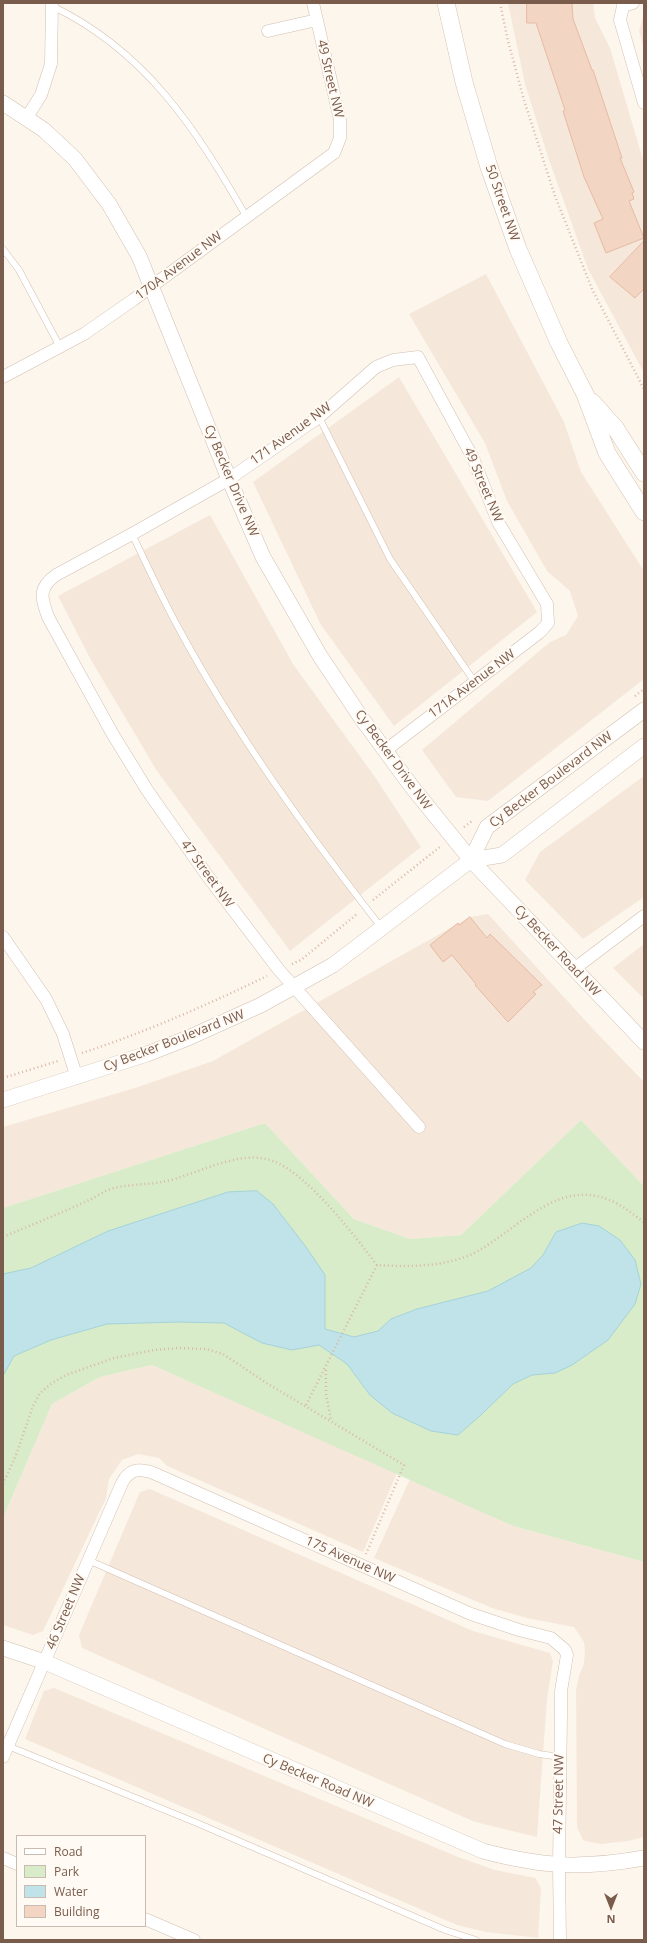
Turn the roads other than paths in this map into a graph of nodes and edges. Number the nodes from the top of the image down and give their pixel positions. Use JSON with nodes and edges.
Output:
{"nodes":[{"id":1,"x":313,"y":3,"type":"edge"},
{"id":2,"x":446,"y":3,"type":"edge"},
{"id":3,"x":628,"y":4,"type":"edge"},
{"id":4,"x":52,"y":5,"type":"edge"},
{"id":5,"x":317,"y":20,"type":"junction"},
{"id":6,"x":268,"y":31,"type":"dead end"},
{"id":7,"x":3,"y":103,"type":"edge"},
{"id":8,"x":644,"y":103,"type":"edge"},
{"id":9,"x":27,"y":117,"type":"junction"},
{"id":10,"x":340,"y":138,"type":"joint"},
{"id":11,"x":246,"y":216,"type":"junction"},
{"id":12,"x":3,"y":249,"type":"edge"},
{"id":13,"x":151,"y":286,"type":"junction"},
{"id":14,"x":60,"y":347,"type":"junction"},
{"id":15,"x":418,"y":357,"type":"joint"},
{"id":16,"x":3,"y":377,"type":"edge"},
{"id":17,"x":586,"y":394,"type":"junction"},
{"id":18,"x":319,"y":417,"type":"junction"},
{"id":19,"x":644,"y":473,"type":"edge"},
{"id":20,"x":229,"y":479,"type":"junction"},
{"id":21,"x":644,"y":512,"type":"edge"},
{"id":22,"x":132,"y":534,"type":"junction"},
{"id":23,"x":42,"y":590,"type":"joint"},
{"id":24,"x":549,"y":613,"type":"joint"},
{"id":25,"x":474,"y":682,"type":"junction"},
{"id":26,"x":644,"y":710,"type":"edge"},
{"id":27,"x":644,"y":746,"type":"edge"},
{"id":28,"x":386,"y":750,"type":"junction"},
{"id":29,"x":471,"y":860,"type":"junction"},
{"id":30,"x":644,"y":916,"type":"edge"},
{"id":31,"x":382,"y":928,"type":"junction"},
{"id":32,"x":3,"y":937,"type":"edge"},
{"id":33,"x":574,"y":969,"type":"junction"},
{"id":34,"x":294,"y":987,"type":"junction"},
{"id":35,"x":644,"y":1042,"type":"edge"},
{"id":36,"x":77,"y":1078,"type":"junction"},
{"id":37,"x":3,"y":1100,"type":"edge"},
{"id":38,"x":419,"y":1127,"type":"dead end"},
{"id":39,"x":134,"y":1470,"type":"joint"},
{"id":40,"x":88,"y":1560,"type":"junction"},
{"id":41,"x":3,"y":1648,"type":"edge"},
{"id":42,"x":565,"y":1650,"type":"joint"},
{"id":43,"x":45,"y":1662,"type":"junction"},
{"id":44,"x":5,"y":1751,"type":"edge"},
{"id":45,"x":560,"y":1757,"type":"junction"},
{"id":46,"x":3,"y":1858,"type":"edge"},
{"id":47,"x":644,"y":1858,"type":"edge"},
{"id":48,"x":16,"y":1864,"type":"edge"},
{"id":49,"x":559,"y":1865,"type":"junction"},
{"id":50,"x":146,"y":1919,"type":"edge"},
{"id":51,"x":194,"y":1940,"type":"edge"},
{"id":52,"x":476,"y":1940,"type":"edge"},
{"id":53,"x":560,"y":1940,"type":"edge"}],
"edges":[{"from":1,"to":5,"type":"street","name":"49 Street NW"},
{"from":2,"to":17,"type":"main road","name":"50 Street NW"},
{"from":3,"to":8,"type":"street"},
{"from":4,"to":9,"type":"street"},
{"from":4,"to":11,"type":"lane"},
{"from":5,"to":6,"type":"street"},
{"from":5,"to":10,"type":"street","name":"49 Street NW"},
{"from":7,"to":9,"type":"street","name":"Cy Becker Drive NW"},
{"from":9,"to":13,"type":"street","name":"Cy Becker Drive NW"},
{"from":10,"to":11,"type":"street","name":"170A Avenue NW"},
{"from":11,"to":13,"type":"street","name":"170A Avenue NW"},
{"from":12,"to":14,"type":"lane"},
{"from":13,"to":14,"type":"street","name":"170A Avenue NW"},
{"from":13,"to":20,"type":"street","name":"Cy Becker Drive NW"},
{"from":14,"to":16,"type":"street","name":"170A Avenue NW"},
{"from":15,"to":18,"type":"street","name":"171 Avenue NW"},
{"from":15,"to":24,"type":"street","name":"49 Street NW"},
{"from":17,"to":19,"type":"main road","name":"50 Street NW"},
{"from":17,"to":21,"type":"main road","name":"50 Street NW"},
{"from":18,"to":20,"type":"street","name":"171 Avenue NW"},
{"from":18,"to":25,"type":"lane"},
{"from":20,"to":22,"type":"street","name":"171 Avenue NW"},
{"from":20,"to":28,"type":"street","name":"Cy Becker Drive NW"},
{"from":22,"to":23,"type":"street","name":"171 Avenue NW"},
{"from":22,"to":31,"type":"lane"},
{"from":23,"to":34,"type":"street","name":"47 Street NW"},
{"from":24,"to":25,"type":"street","name":"171A Avenue NW"},
{"from":25,"to":28,"type":"street","name":"171A Avenue NW"},
{"from":26,"to":29,"type":"street","name":"Cy Becker Boulevard NW"},
{"from":27,"to":29,"type":"street","name":"Cy Becker Boulevard NW"},
{"from":28,"to":29,"type":"street","name":"Cy Becker Drive NW"},
{"from":29,"to":31,"type":"street","name":"Cy Becker Boulevard NW"},
{"from":29,"to":33,"type":"street","name":"Cy Becker Road NW"},
{"from":30,"to":33,"type":"street"},
{"from":31,"to":34,"type":"street","name":"Cy Becker Boulevard NW"},
{"from":32,"to":36,"type":"street"},
{"from":33,"to":35,"type":"street","name":"Cy Becker Road NW"},
{"from":34,"to":36,"type":"street","name":"Cy Becker Boulevard NW"},
{"from":34,"to":38,"type":"street","name":"47 Street NW"},
{"from":36,"to":37,"type":"street","name":"Cy Becker Boulevard NW"},
{"from":39,"to":40,"type":"street","name":"46 Street NW"},
{"from":39,"to":42,"type":"street","name":"175 Avenue NW"},
{"from":40,"to":43,"type":"street","name":"46 Street NW"},
{"from":40,"to":45,"type":"lane"},
{"from":41,"to":43,"type":"street","name":"Cy Becker Road NW"},
{"from":42,"to":45,"type":"street","name":"47 Street NW"},
{"from":43,"to":44,"type":"street","name":"46 Street NW"},
{"from":43,"to":49,"type":"street","name":"Cy Becker Road NW"},
{"from":44,"to":52,"type":"lane"},
{"from":45,"to":49,"type":"street","name":"47 Street NW"},
{"from":46,"to":48,"type":"street"},
{"from":47,"to":49,"type":"street","name":"Cy Becker Road NW"},
{"from":49,"to":53,"type":"street","name":"47 Street NW"},
{"from":50,"to":51,"type":"street"}]}
